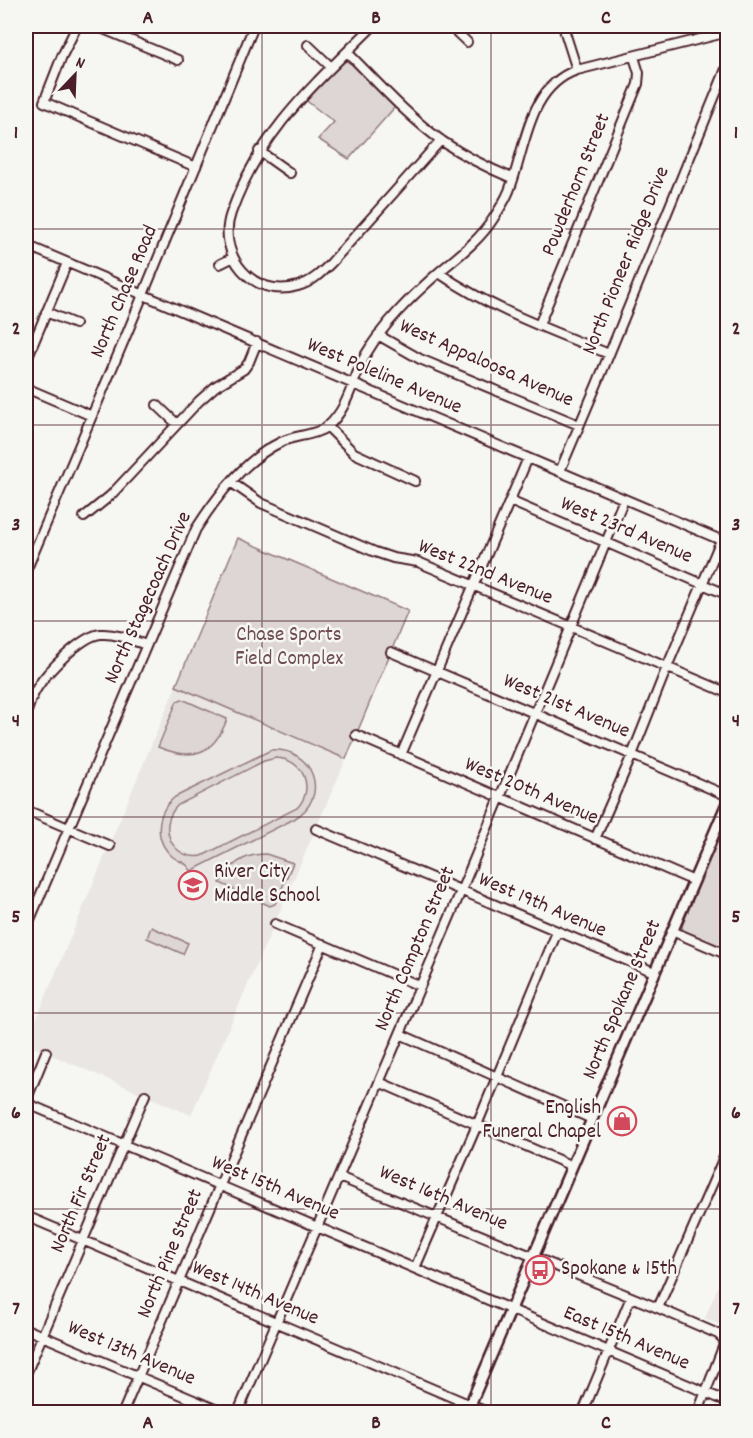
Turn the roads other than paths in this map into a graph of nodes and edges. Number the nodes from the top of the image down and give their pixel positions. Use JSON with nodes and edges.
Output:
{"nodes":[{"id":1,"x":77,"y":26,"type":"edge"},
{"id":2,"x":96,"y":26,"type":"edge"},
{"id":3,"x":254,"y":26,"type":"edge"},
{"id":4,"x":373,"y":26,"type":"edge"},
{"id":5,"x":450,"y":26,"type":"edge"},
{"id":6,"x":563,"y":26,"type":"edge"},
{"id":7,"x":727,"y":35,"type":"edge"},
{"id":8,"x":467,"y":42,"type":"dead end"},
{"id":9,"x":308,"y":45,"type":"dead end"},
{"id":10,"x":347,"y":52,"type":"junction"},
{"id":11,"x":634,"y":57,"type":"junction"},
{"id":12,"x":178,"y":60,"type":"dead end"},
{"id":13,"x":728,"y":64,"type":"edge"},
{"id":14,"x":331,"y":67,"type":"junction"},
{"id":15,"x":577,"y":70,"type":"junction"},
{"id":16,"x":441,"y":140,"type":"junction"},
{"id":17,"x":259,"y":151,"type":"junction"},
{"id":18,"x":196,"y":167,"type":"junction"},
{"id":19,"x":290,"y":174,"type":"dead end"},
{"id":20,"x":512,"y":178,"type":"junction"},
{"id":21,"x":26,"y":245,"type":"edge"},
{"id":22,"x":232,"y":258,"type":"junction"},
{"id":23,"x":67,"y":263,"type":"junction"},
{"id":24,"x":220,"y":264,"type":"dead end"},
{"id":25,"x":439,"y":273,"type":"junction"},
{"id":26,"x":142,"y":295,"type":"junction"},
{"id":27,"x":46,"y":312,"type":"junction"},
{"id":28,"x":75,"y":324,"type":"dead end"},
{"id":29,"x":539,"y":325,"type":"junction"},
{"id":30,"x":378,"y":335,"type":"junction"},
{"id":31,"x":257,"y":342,"type":"junction"},
{"id":32,"x":609,"y":354,"type":"junction"},
{"id":33,"x":26,"y":361,"type":"edge"},
{"id":34,"x":353,"y":383,"type":"junction"},
{"id":35,"x":26,"y":388,"type":"edge"},
{"id":36,"x":157,"y":405,"type":"dead end"},
{"id":37,"x":92,"y":416,"type":"junction"},
{"id":38,"x":177,"y":424,"type":"junction"},
{"id":39,"x":579,"y":425,"type":"junction"},
{"id":40,"x":327,"y":426,"type":"junction"},
{"id":41,"x":528,"y":458,"type":"junction"},
{"id":42,"x":560,"y":471,"type":"junction"},
{"id":43,"x":414,"y":481,"type":"dead end"},
{"id":44,"x":232,"y":483,"type":"junction"},
{"id":45,"x":624,"y":499,"type":"junction"},
{"id":46,"x":510,"y":501,"type":"junction"},
{"id":47,"x":84,"y":517,"type":"dead end"},
{"id":48,"x":724,"y":541,"type":"edge"},
{"id":49,"x":606,"y":542,"type":"junction"},
{"id":50,"x":26,"y":571,"type":"edge"},
{"id":51,"x":702,"y":584,"type":"junction"},
{"id":52,"x":474,"y":585,"type":"junction"},
{"id":53,"x":728,"y":595,"type":"edge"},
{"id":54,"x":572,"y":628,"type":"junction"},
{"id":55,"x":146,"y":645,"type":"junction"},
{"id":56,"x":391,"y":652,"type":"dead end"},
{"id":57,"x":667,"y":667,"type":"junction"},
{"id":58,"x":437,"y":671,"type":"junction"},
{"id":59,"x":728,"y":693,"type":"edge"},
{"id":60,"x":535,"y":713,"type":"junction"},
{"id":61,"x":26,"y":714,"type":"edge"},
{"id":62,"x":356,"y":735,"type":"dead end"},
{"id":63,"x":401,"y":755,"type":"junction"},
{"id":64,"x":632,"y":755,"type":"junction"},
{"id":65,"x":728,"y":796,"type":"edge"},
{"id":66,"x":500,"y":798,"type":"junction"},
{"id":67,"x":728,"y":801,"type":"edge"},
{"id":68,"x":26,"y":810,"type":"edge"},
{"id":69,"x":68,"y":828,"type":"junction"},
{"id":70,"x":316,"y":829,"type":"dead end"},
{"id":71,"x":595,"y":838,"type":"junction"},
{"id":72,"x":110,"y":846,"type":"dead end"},
{"id":73,"x":694,"y":881,"type":"junction"},
{"id":74,"x":461,"y":891,"type":"junction"},
{"id":75,"x":275,"y":924,"type":"dead end"},
{"id":76,"x":26,"y":929,"type":"edge"},
{"id":77,"x":672,"y":931,"type":"junction"},
{"id":78,"x":557,"y":932,"type":"junction"},
{"id":79,"x":323,"y":944,"type":"junction"},
{"id":80,"x":728,"y":955,"type":"edge"},
{"id":81,"x":654,"y":972,"type":"junction"},
{"id":82,"x":420,"y":986,"type":"junction"},
{"id":83,"x":400,"y":1034,"type":"junction"},
{"id":84,"x":46,"y":1052,"type":"dead end"},
{"id":85,"x":497,"y":1077,"type":"junction"},
{"id":86,"x":379,"y":1082,"type":"junction"},
{"id":87,"x":145,"y":1095,"type":"dead end"},
{"id":88,"x":26,"y":1102,"type":"edge"},
{"id":89,"x":592,"y":1119,"type":"junction"},
{"id":90,"x":477,"y":1125,"type":"junction"},
{"id":91,"x":123,"y":1144,"type":"junction"},
{"id":92,"x":728,"y":1148,"type":"edge"},
{"id":93,"x":572,"y":1166,"type":"junction"},
{"id":94,"x":339,"y":1176,"type":"junction"},
{"id":95,"x":220,"y":1185,"type":"junction"},
{"id":96,"x":26,"y":1216,"type":"edge"},
{"id":97,"x":438,"y":1216,"type":"junction"},
{"id":98,"x":318,"y":1227,"type":"junction"},
{"id":99,"x":82,"y":1240,"type":"junction"},
{"id":100,"x":532,"y":1256,"type":"junction"},
{"id":101,"x":415,"y":1268,"type":"junction"},
{"id":102,"x":179,"y":1282,"type":"junction"},
{"id":103,"x":631,"y":1297,"type":"junction"},
{"id":104,"x":658,"y":1308,"type":"junction"},
{"id":105,"x":511,"y":1309,"type":"junction"},
{"id":106,"x":276,"y":1323,"type":"junction"},
{"id":107,"x":26,"y":1329,"type":"edge"},
{"id":108,"x":42,"y":1336,"type":"junction"},
{"id":109,"x":726,"y":1342,"type":"edge"},
{"id":110,"x":609,"y":1351,"type":"junction"},
{"id":111,"x":26,"y":1374,"type":"edge"},
{"id":112,"x":138,"y":1377,"type":"junction"},
{"id":113,"x":706,"y":1393,"type":"junction"},
{"id":114,"x":728,"y":1402,"type":"edge"},
{"id":115,"x":468,"y":1409,"type":"edge"},
{"id":116,"x":123,"y":1413,"type":"edge"},
{"id":117,"x":222,"y":1413,"type":"edge"},
{"id":118,"x":238,"y":1413,"type":"edge"},
{"id":119,"x":487,"y":1413,"type":"edge"},
{"id":120,"x":584,"y":1413,"type":"edge"},
{"id":121,"x":699,"y":1413,"type":"edge"}],
"edges":[{"from":1,"to":18,"type":"street"},
{"from":2,"to":12,"type":"street"},
{"from":3,"to":18,"type":"street","name":"North Chase Road"},
{"from":4,"to":10,"type":"street"},
{"from":5,"to":8,"type":"street"},
{"from":6,"to":15,"type":"street"},
{"from":7,"to":11,"type":"street"},
{"from":9,"to":14,"type":"street"},
{"from":10,"to":14,"type":"street"},
{"from":10,"to":16,"type":"street"},
{"from":11,"to":15,"type":"street"},
{"from":11,"to":29,"type":"street","name":"Powderhorn Street"},
{"from":13,"to":32,"type":"street","name":"North Pioneer Ridge Drive"},
{"from":14,"to":17,"type":"street"},
{"from":15,"to":20,"type":"street"},
{"from":16,"to":20,"type":"street"},
{"from":16,"to":22,"type":"street"},
{"from":17,"to":19,"type":"street"},
{"from":17,"to":22,"type":"street"},
{"from":18,"to":26,"type":"street","name":"North Chase Road"},
{"from":20,"to":25,"type":"street"},
{"from":21,"to":23,"type":"street","name":"West Poleline Avenue"},
{"from":22,"to":24,"type":"street"},
{"from":23,"to":26,"type":"street","name":"West Poleline Avenue"},
{"from":23,"to":27,"type":"street"},
{"from":25,"to":29,"type":"street"},
{"from":25,"to":30,"type":"street"},
{"from":26,"to":31,"type":"street","name":"West Poleline Avenue"},
{"from":26,"to":37,"type":"street","name":"North Chase Road"},
{"from":27,"to":28,"type":"street"},
{"from":27,"to":33,"type":"street"},
{"from":29,"to":32,"type":"street"},
{"from":30,"to":34,"type":"street"},
{"from":30,"to":39,"type":"street","name":"West Appaloosa Avenue"},
{"from":31,"to":34,"type":"street","name":"West Poleline Avenue"},
{"from":31,"to":38,"type":"street"},
{"from":32,"to":39,"type":"street","name":"North Pioneer Ridge Drive"},
{"from":34,"to":40,"type":"street"},
{"from":34,"to":41,"type":"street","name":"West Poleline Avenue"},
{"from":35,"to":37,"type":"street"},
{"from":36,"to":38,"type":"street"},
{"from":37,"to":50,"type":"street","name":"North Chase Road"},
{"from":38,"to":47,"type":"street"},
{"from":39,"to":42,"type":"street","name":"North Pioneer Ridge Drive"},
{"from":40,"to":43,"type":"street"},
{"from":40,"to":44,"type":"street","name":"North Stagecoach Drive"},
{"from":41,"to":42,"type":"street","name":"West Poleline Avenue"},
{"from":41,"to":46,"type":"street"},
{"from":42,"to":45,"type":"street","name":"West Poleline Avenue"},
{"from":44,"to":52,"type":"street","name":"West 22nd Avenue"},
{"from":44,"to":55,"type":"street","name":"North Stagecoach Drive"},
{"from":45,"to":48,"type":"street","name":"West Poleline Avenue"},
{"from":45,"to":49,"type":"street","name":"North Compton Street"},
{"from":46,"to":49,"type":"street","name":"West 23rd Avenue"},
{"from":46,"to":52,"type":"street"},
{"from":48,"to":51,"type":"street"},
{"from":49,"to":51,"type":"street","name":"West 23rd Avenue"},
{"from":49,"to":54,"type":"street","name":"North Compton Street"},
{"from":51,"to":53,"type":"street","name":"West 23rd Avenue"},
{"from":51,"to":57,"type":"street"},
{"from":52,"to":54,"type":"street","name":"West 22nd Avenue"},
{"from":52,"to":58,"type":"street"},
{"from":54,"to":57,"type":"street","name":"West 22nd Avenue"},
{"from":54,"to":60,"type":"street","name":"North Compton Street"},
{"from":55,"to":61,"type":"street"},
{"from":55,"to":69,"type":"street","name":"North Stagecoach Drive"},
{"from":56,"to":58,"type":"street","name":"West 21st Avenue"},
{"from":57,"to":59,"type":"street","name":"West 22nd Avenue"},
{"from":57,"to":64,"type":"street"},
{"from":58,"to":60,"type":"street","name":"West 21st Avenue"},
{"from":58,"to":63,"type":"street"},
{"from":60,"to":64,"type":"street","name":"West 21st Avenue"},
{"from":60,"to":66,"type":"street","name":"North Compton Street"},
{"from":62,"to":63,"type":"street","name":"West 20th Avenue"},
{"from":63,"to":66,"type":"street","name":"West 20th Avenue"},
{"from":64,"to":65,"type":"street","name":"West 21st Avenue"},
{"from":64,"to":71,"type":"street"},
{"from":66,"to":71,"type":"street","name":"West 20th Avenue"},
{"from":66,"to":74,"type":"street","name":"North Compton Street"},
{"from":67,"to":73,"type":"main road","name":"North Spokane Street"},
{"from":68,"to":69,"type":"street"},
{"from":69,"to":72,"type":"street"},
{"from":69,"to":76,"type":"street","name":"North Stagecoach Drive"},
{"from":70,"to":74,"type":"street","name":"West 19th Avenue"},
{"from":71,"to":73,"type":"street","name":"West 20th Avenue"},
{"from":73,"to":77,"type":"main road","name":"North Spokane Street"},
{"from":74,"to":78,"type":"street","name":"West 19th Avenue"},
{"from":74,"to":82,"type":"street","name":"North Compton Street"},
{"from":75,"to":79,"type":"street"},
{"from":77,"to":80,"type":"street"},
{"from":77,"to":81,"type":"main road","name":"North Spokane Street"},
{"from":78,"to":81,"type":"street","name":"West 19th Avenue"},
{"from":78,"to":85,"type":"street"},
{"from":79,"to":82,"type":"street"},
{"from":79,"to":95,"type":"street","name":"North Pine Street"},
{"from":81,"to":89,"type":"main road","name":"North Spokane Street"},
{"from":82,"to":83,"type":"street","name":"North Compton Street"},
{"from":83,"to":85,"type":"street"},
{"from":83,"to":86,"type":"street","name":"North Compton Street"},
{"from":84,"to":88,"type":"street"},
{"from":85,"to":89,"type":"street"},
{"from":85,"to":90,"type":"street"},
{"from":86,"to":90,"type":"street"},
{"from":86,"to":94,"type":"street","name":"North Compton Street"},
{"from":87,"to":91,"type":"street","name":"North Fir Street"},
{"from":88,"to":91,"type":"street","name":"West 15th Avenue"},
{"from":89,"to":93,"type":"main road","name":"North Spokane Street"},
{"from":90,"to":93,"type":"street"},
{"from":90,"to":97,"type":"street"},
{"from":91,"to":95,"type":"street","name":"West 15th Avenue"},
{"from":91,"to":99,"type":"street","name":"North Fir Street"},
{"from":92,"to":104,"type":"street"},
{"from":93,"to":100,"type":"main road","name":"North Spokane Street"},
{"from":94,"to":97,"type":"street","name":"West 16th Avenue"},
{"from":94,"to":98,"type":"street","name":"North Compton Street"},
{"from":95,"to":98,"type":"street","name":"West 15th Avenue"},
{"from":95,"to":102,"type":"street","name":"North Pine Street"},
{"from":96,"to":99,"type":"street","name":"West 14th Avenue"},
{"from":97,"to":100,"type":"street","name":"West 16th Avenue"},
{"from":97,"to":101,"type":"street"},
{"from":98,"to":101,"type":"street","name":"West 15th Avenue"},
{"from":98,"to":106,"type":"street","name":"North Compton Street"},
{"from":99,"to":102,"type":"street","name":"West 14th Avenue"},
{"from":99,"to":108,"type":"street","name":"North Fir Street"},
{"from":100,"to":103,"type":"street","name":"West 16th Avenue"},
{"from":100,"to":105,"type":"main road","name":"North Spokane Street"},
{"from":101,"to":105,"type":"street","name":"West 15th Avenue"},
{"from":102,"to":106,"type":"street","name":"West 14th Avenue"},
{"from":102,"to":112,"type":"street","name":"North Pine Street"},
{"from":103,"to":104,"type":"street","name":"West 16th Avenue"},
{"from":103,"to":110,"type":"street"},
{"from":104,"to":109,"type":"street","name":"West 16th Avenue"},
{"from":105,"to":110,"type":"street","name":"East 15th Avenue"},
{"from":105,"to":115,"type":"main road","name":"North Spokane Street"},
{"from":106,"to":115,"type":"street","name":"West 14th Avenue"},
{"from":106,"to":118,"type":"street","name":"North Compton Street"},
{"from":107,"to":108,"type":"street","name":"West 13th Avenue"},
{"from":108,"to":111,"type":"street","name":"North Fir Street"},
{"from":108,"to":112,"type":"street","name":"West 13th Avenue"},
{"from":109,"to":113,"type":"street"},
{"from":110,"to":113,"type":"street","name":"East 15th Avenue"},
{"from":110,"to":120,"type":"street"},
{"from":112,"to":116,"type":"street","name":"North Pine Street"},
{"from":112,"to":117,"type":"street","name":"West 13th Avenue"},
{"from":113,"to":114,"type":"street","name":"East 15th Avenue"},
{"from":113,"to":121,"type":"street"},
{"from":115,"to":119,"type":"street","name":"West 14th Avenue"}]}
